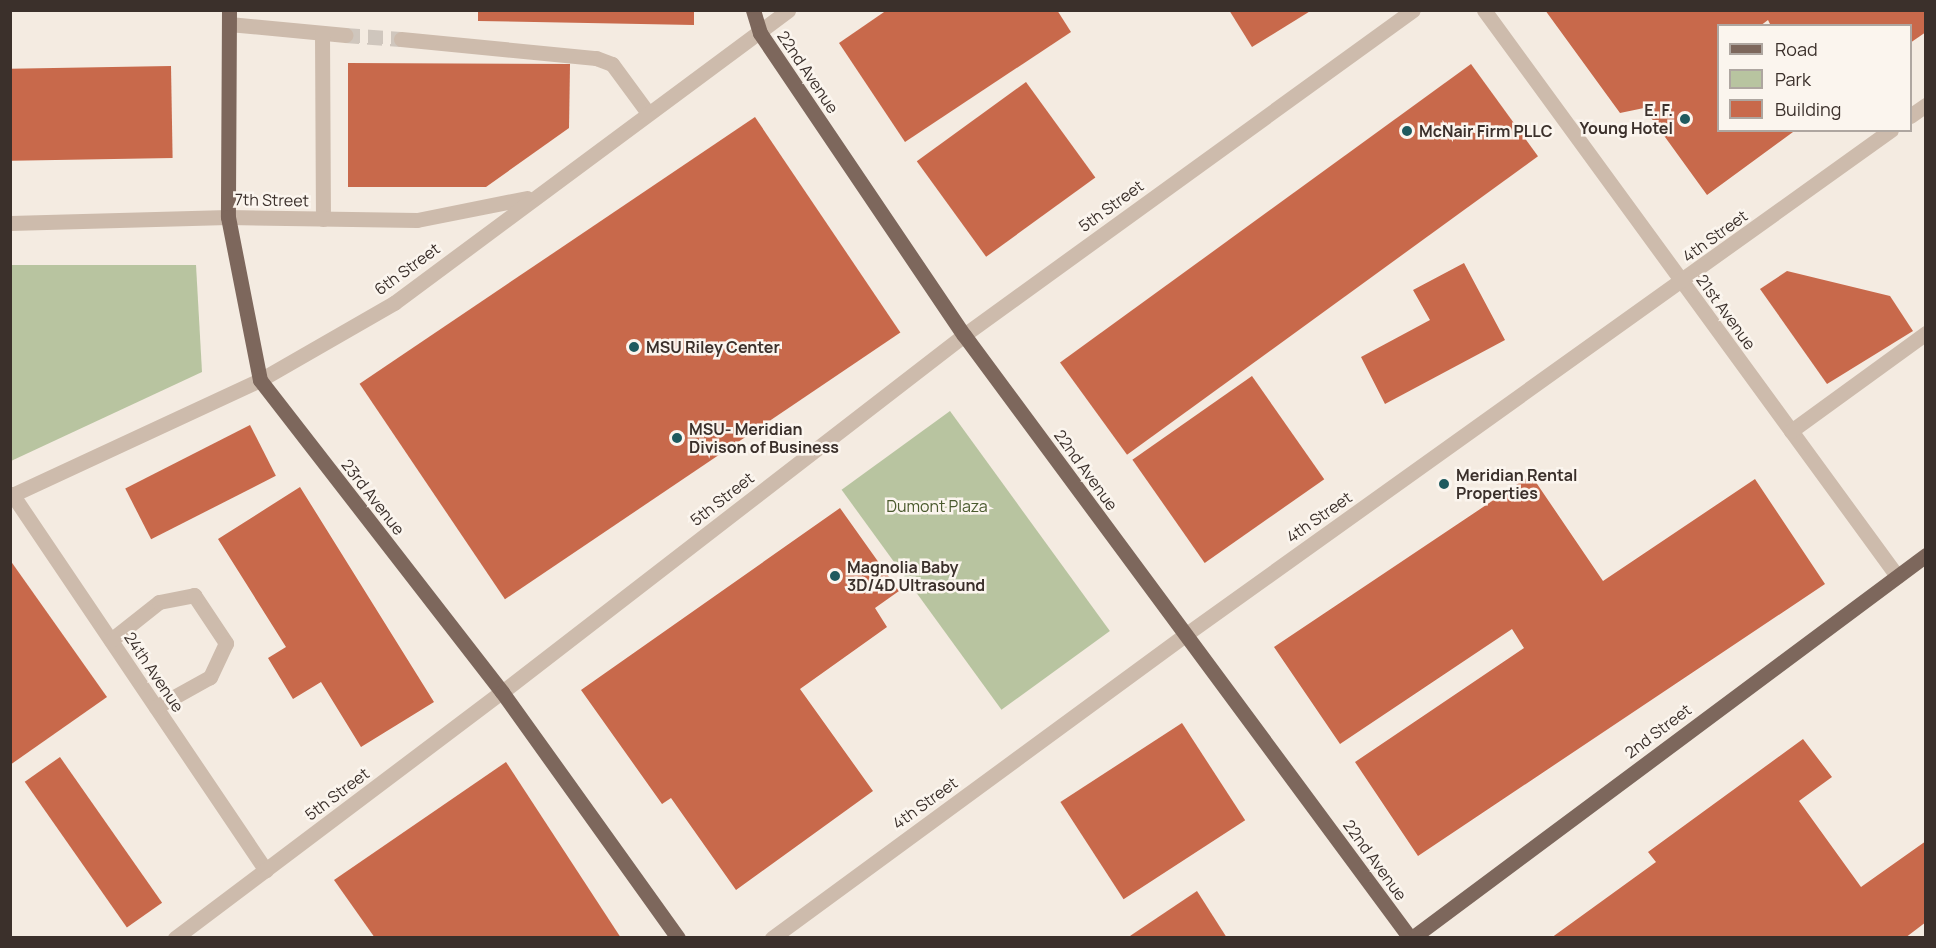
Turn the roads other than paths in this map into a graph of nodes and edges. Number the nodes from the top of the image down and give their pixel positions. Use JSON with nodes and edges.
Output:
{"nodes":[{"id":1,"x":753,"y":10,"type":"edge"},
{"id":2,"x":788,"y":10,"type":"edge"},
{"id":3,"x":1413,"y":10,"type":"edge"},
{"id":4,"x":1484,"y":10,"type":"edge"},
{"id":5,"x":229,"y":17,"type":"edge"},
{"id":6,"x":760,"y":33,"type":"junction"},
{"id":7,"x":322,"y":34,"type":"junction"},
{"id":8,"x":345,"y":35,"type":"tunnel mouth"},
{"id":9,"x":401,"y":39,"type":"tunnel mouth"},
{"id":10,"x":1926,"y":105,"type":"edge"},
{"id":11,"x":648,"y":113,"type":"junction"},
{"id":12,"x":1912,"y":115,"type":"edge"},
{"id":13,"x":1888,"y":132,"type":"edge"},
{"id":14,"x":531,"y":198,"type":"junction"},
{"id":15,"x":228,"y":217,"type":"junction"},
{"id":16,"x":323,"y":219,"type":"junction"},
{"id":17,"x":10,"y":223,"type":"edge"},
{"id":18,"x":1682,"y":282,"type":"junction"},
{"id":19,"x":1926,"y":333,"type":"edge"},
{"id":20,"x":964,"y":334,"type":"junction"},
{"id":21,"x":260,"y":380,"type":"junction"},
{"id":22,"x":1791,"y":431,"type":"junction"},
{"id":23,"x":11,"y":495,"type":"edge"},
{"id":24,"x":1926,"y":555,"type":"edge"},
{"id":25,"x":1897,"y":576,"type":"junction"},
{"id":26,"x":1185,"y":635,"type":"junction"},
{"id":27,"x":111,"y":640,"type":"junction"},
{"id":28,"x":502,"y":692,"type":"junction"},
{"id":29,"x":156,"y":707,"type":"junction"},
{"id":30,"x":266,"y":870,"type":"junction"},
{"id":31,"x":175,"y":938,"type":"edge"},
{"id":32,"x":678,"y":938,"type":"edge"},
{"id":33,"x":772,"y":938,"type":"edge"},
{"id":34,"x":1411,"y":938,"type":"edge"}],
"edges":[{"from":1,"to":6,"type":"main road","name":"22nd Avenue"},
{"from":2,"to":6,"type":"street","name":"6th Street"},
{"from":3,"to":20,"type":"street","name":"5th Street"},
{"from":4,"to":18,"type":"street","name":"21st Avenue"},
{"from":5,"to":7,"type":"street"},
{"from":5,"to":15,"type":"main road","name":"23rd Avenue"},
{"from":6,"to":11,"type":"street","name":"6th Street"},
{"from":6,"to":20,"type":"main road","name":"22nd Avenue"},
{"from":7,"to":8,"type":"street"},
{"from":7,"to":16,"type":"street"},
{"from":9,"to":11,"type":"street"},
{"from":10,"to":12,"type":"street"},
{"from":11,"to":14,"type":"street","name":"6th Street"},
{"from":13,"to":18,"type":"street","name":"4th Street"},
{"from":14,"to":16,"type":"street","name":"7th Street"},
{"from":14,"to":21,"type":"street","name":"6th Street"},
{"from":15,"to":16,"type":"street","name":"7th Street"},
{"from":15,"to":17,"type":"street","name":"7th Street"},
{"from":15,"to":21,"type":"main road","name":"23rd Avenue"},
{"from":18,"to":22,"type":"street","name":"21st Avenue"},
{"from":18,"to":26,"type":"street","name":"4th Street"},
{"from":19,"to":22,"type":"street"},
{"from":20,"to":26,"type":"main road","name":"22nd Avenue"},
{"from":20,"to":28,"type":"street","name":"5th Street"},
{"from":21,"to":23,"type":"street","name":"6th Street"},
{"from":21,"to":28,"type":"main road","name":"23rd Avenue"},
{"from":22,"to":25,"type":"street","name":"21st Avenue"},
{"from":23,"to":27,"type":"street","name":"24th Avenue"},
{"from":24,"to":25,"type":"main road","name":"2nd Street"},
{"from":25,"to":34,"type":"main road","name":"2nd Street"},
{"from":26,"to":33,"type":"street","name":"4th Street"},
{"from":26,"to":34,"type":"main road","name":"22nd Avenue"},
{"from":27,"to":29,"type":"street","name":"24th Avenue"},
{"from":27,"to":29,"type":"street"},
{"from":28,"to":30,"type":"street","name":"5th Street"},
{"from":28,"to":32,"type":"main road","name":"23rd Avenue"},
{"from":29,"to":30,"type":"street","name":"24th Avenue"},
{"from":30,"to":31,"type":"street","name":"5th Street"}]}
